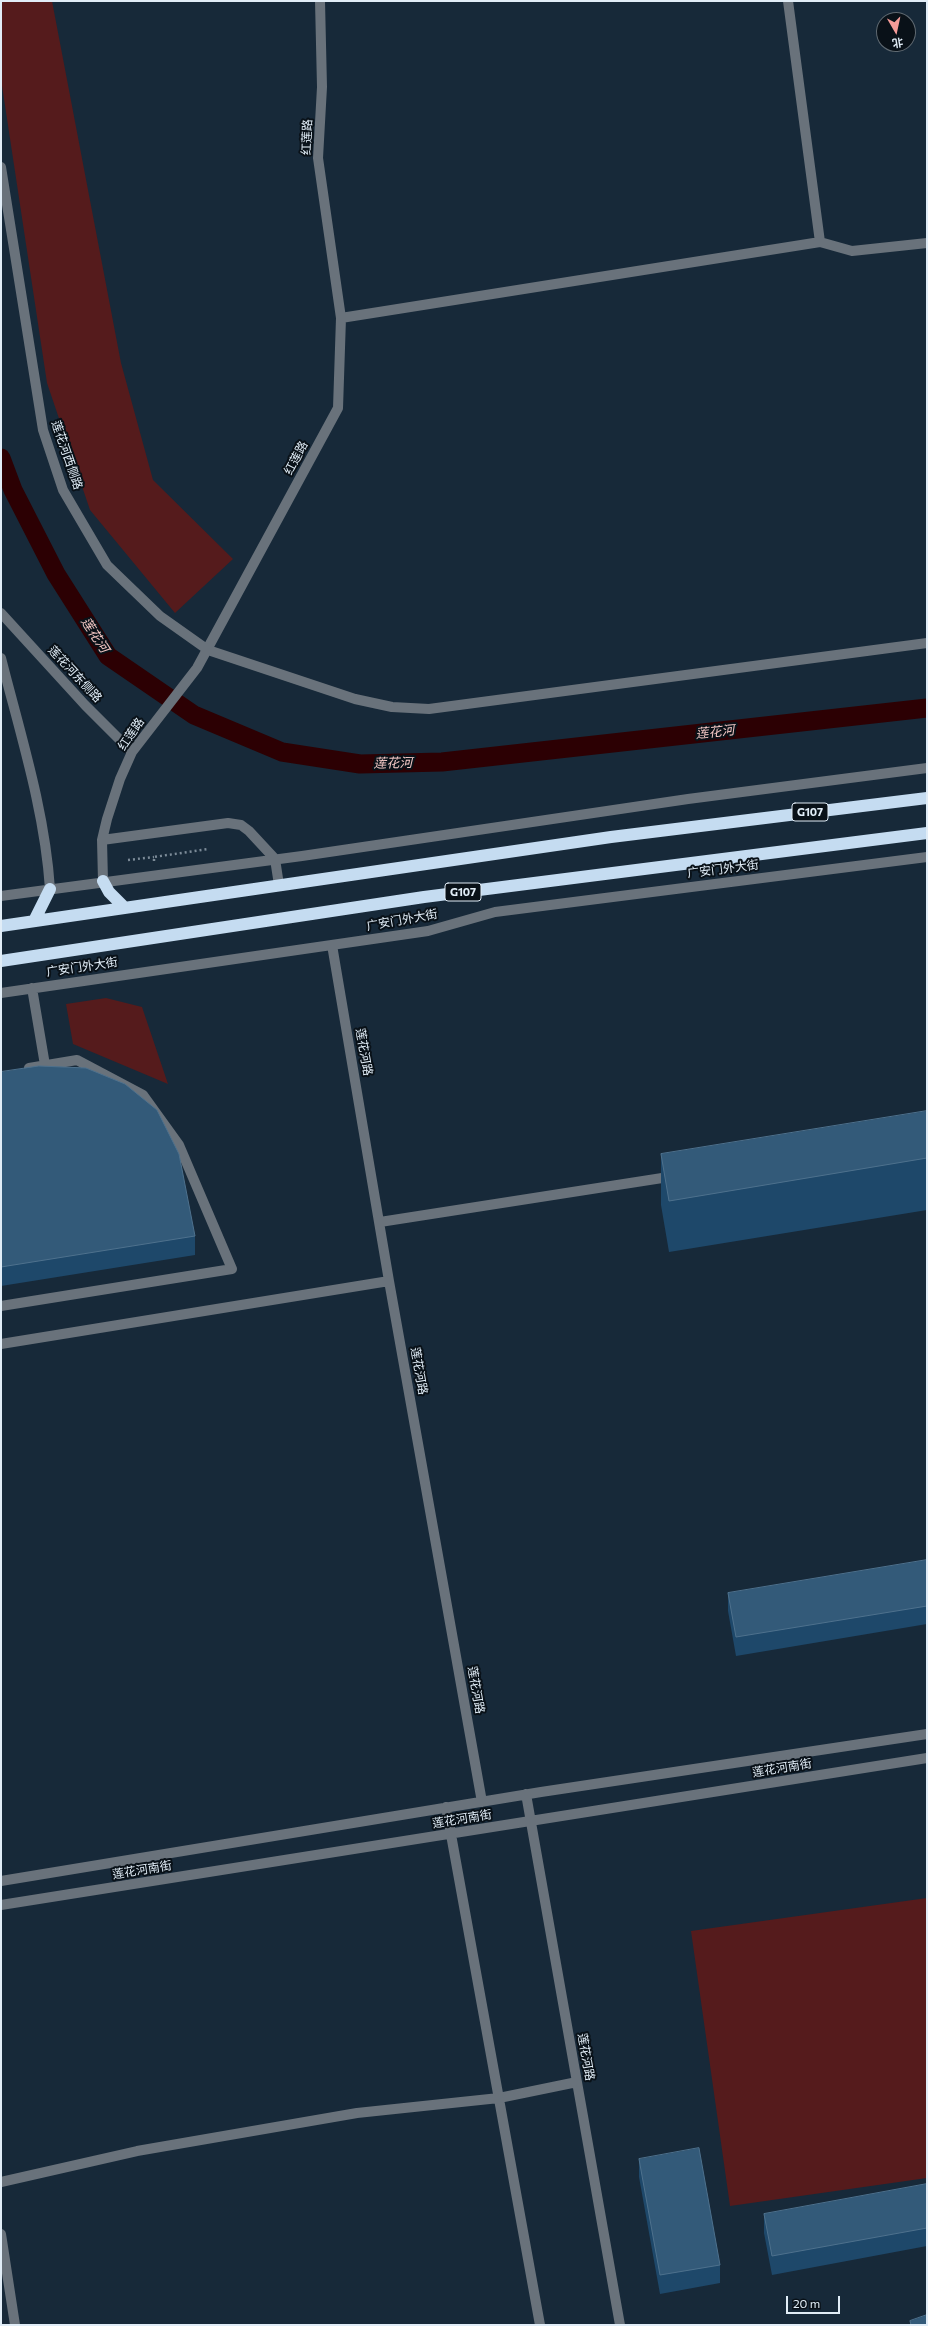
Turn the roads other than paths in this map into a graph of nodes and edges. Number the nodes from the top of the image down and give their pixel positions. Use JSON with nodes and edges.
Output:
{"nodes":[{"id":1,"x":320,"y":1,"type":"edge"},
{"id":2,"x":788,"y":1,"type":"edge"},
{"id":3,"x":1,"y":167,"type":"edge"},
{"id":4,"x":820,"y":242,"type":"junction"},
{"id":5,"x":927,"y":243,"type":"edge"},
{"id":6,"x":341,"y":318,"type":"junction"},
{"id":7,"x":1,"y":613,"type":"edge"},
{"id":8,"x":927,"y":643,"type":"edge"},
{"id":9,"x":208,"y":650,"type":"junction"},
{"id":10,"x":1,"y":658,"type":"edge"},
{"id":11,"x":132,"y":752,"type":"junction"},
{"id":12,"x":927,"y":768,"type":"edge"},
{"id":13,"x":927,"y":798,"type":"edge"},
{"id":14,"x":927,"y":833,"type":"edge"},
{"id":15,"x":102,"y":840,"type":"junction"},
{"id":16,"x":927,"y":857,"type":"edge"},
{"id":17,"x":275,"y":859,"type":"junction"},
{"id":18,"x":103,"y":881,"type":"junction"},
{"id":19,"x":279,"y":886,"type":"junction"},
{"id":20,"x":50,"y":889,"type":"junction"},
{"id":21,"x":1,"y":896,"type":"edge"},
{"id":22,"x":125,"y":908,"type":"junction"},
{"id":23,"x":34,"y":921,"type":"junction"},
{"id":24,"x":1,"y":926,"type":"edge"},
{"id":25,"x":332,"y":945,"type":"junction"},
{"id":26,"x":1,"y":961,"type":"edge"},
{"id":27,"x":32,"y":988,"type":"junction"},
{"id":28,"x":1,"y":993,"type":"edge"},
{"id":29,"x":45,"y":1065,"type":"junction"},
{"id":30,"x":15,"y":1070,"type":"edge"},
{"id":31,"x":685,"y":1174,"type":"edge"},
{"id":32,"x":380,"y":1222,"type":"junction"},
{"id":33,"x":389,"y":1281,"type":"junction"},
{"id":34,"x":1,"y":1306,"type":"edge"},
{"id":35,"x":1,"y":1344,"type":"edge"},
{"id":36,"x":927,"y":1734,"type":"edge"},
{"id":37,"x":927,"y":1758,"type":"edge"},
{"id":38,"x":526,"y":1794,"type":"junction"},
{"id":39,"x":482,"y":1802,"type":"junction"},
{"id":40,"x":446,"y":1807,"type":"junction"},
{"id":41,"x":532,"y":1821,"type":"junction"},
{"id":42,"x":451,"y":1834,"type":"junction"},
{"id":43,"x":1,"y":1880,"type":"edge"},
{"id":44,"x":1,"y":1905,"type":"edge"},
{"id":45,"x":577,"y":2082,"type":"junction"},
{"id":46,"x":499,"y":2098,"type":"junction"},
{"id":47,"x":1,"y":2182,"type":"edge"},
{"id":48,"x":1,"y":2234,"type":"edge"},
{"id":49,"x":15,"y":2325,"type":"edge"},
{"id":50,"x":540,"y":2325,"type":"edge"},
{"id":51,"x":620,"y":2325,"type":"edge"}],
"edges":[{"from":1,"to":6,"type":"street","name":"红莲路"},
{"from":2,"to":4,"type":"street"},
{"from":3,"to":9,"type":"street","name":"莲花河西侧路"},
{"from":4,"to":5,"type":"street"},
{"from":4,"to":6,"type":"street"},
{"from":6,"to":9,"type":"street","name":"红莲路"},
{"from":7,"to":11,"type":"street","name":"莲花河东侧路"},
{"from":8,"to":9,"type":"street","name":"莲花河西侧路"},
{"from":9,"to":11,"type":"street","name":"红莲路"},
{"from":10,"to":20,"type":"street"},
{"from":11,"to":15,"type":"street","name":"红莲路"},
{"from":12,"to":17,"type":"street"},
{"from":13,"to":19,"type":"highway","number":"G107"},
{"from":14,"to":26,"type":"highway","name":"广安门外大街","number":"G107"},
{"from":15,"to":17,"type":"street"},
{"from":15,"to":18,"type":"street","name":"红莲路"},
{"from":16,"to":25,"type":"street","name":"广安门外大街"},
{"from":17,"to":18,"type":"street"},
{"from":17,"to":19,"type":"street"},
{"from":18,"to":20,"type":"street"},
{"from":18,"to":22,"type":"highway"},
{"from":19,"to":22,"type":"highway","number":"G107"},
{"from":20,"to":21,"type":"street"},
{"from":20,"to":23,"type":"highway"},
{"from":22,"to":23,"type":"highway","number":"G107"},
{"from":23,"to":24,"type":"highway","number":"G107"},
{"from":25,"to":27,"type":"street","name":"广安门外大街"},
{"from":25,"to":32,"type":"street","name":"莲花河路"},
{"from":27,"to":28,"type":"street","name":"广安门外大街"},
{"from":27,"to":29,"type":"street"},
{"from":29,"to":30,"type":"street"},
{"from":29,"to":34,"type":"street"},
{"from":31,"to":32,"type":"street"},
{"from":32,"to":33,"type":"street","name":"莲花河路"},
{"from":33,"to":35,"type":"street"},
{"from":33,"to":39,"type":"street","name":"莲花河路"},
{"from":36,"to":38,"type":"street","name":"莲花河南街"},
{"from":37,"to":41,"type":"street","name":"莲花河南街"},
{"from":38,"to":39,"type":"street","name":"莲花河南街"},
{"from":38,"to":41,"type":"street","name":"莲花河路"},
{"from":39,"to":40,"type":"street","name":"莲花河南街"},
{"from":40,"to":42,"type":"street"},
{"from":40,"to":43,"type":"street","name":"莲花河南街"},
{"from":41,"to":42,"type":"street","name":"莲花河南街"},
{"from":41,"to":45,"type":"street","name":"莲花河路"},
{"from":42,"to":44,"type":"street","name":"莲花河南街"},
{"from":42,"to":46,"type":"street"},
{"from":45,"to":46,"type":"street"},
{"from":45,"to":51,"type":"street","name":"莲花河路"},
{"from":46,"to":47,"type":"street"},
{"from":46,"to":50,"type":"street"},
{"from":48,"to":49,"type":"street"}]}
